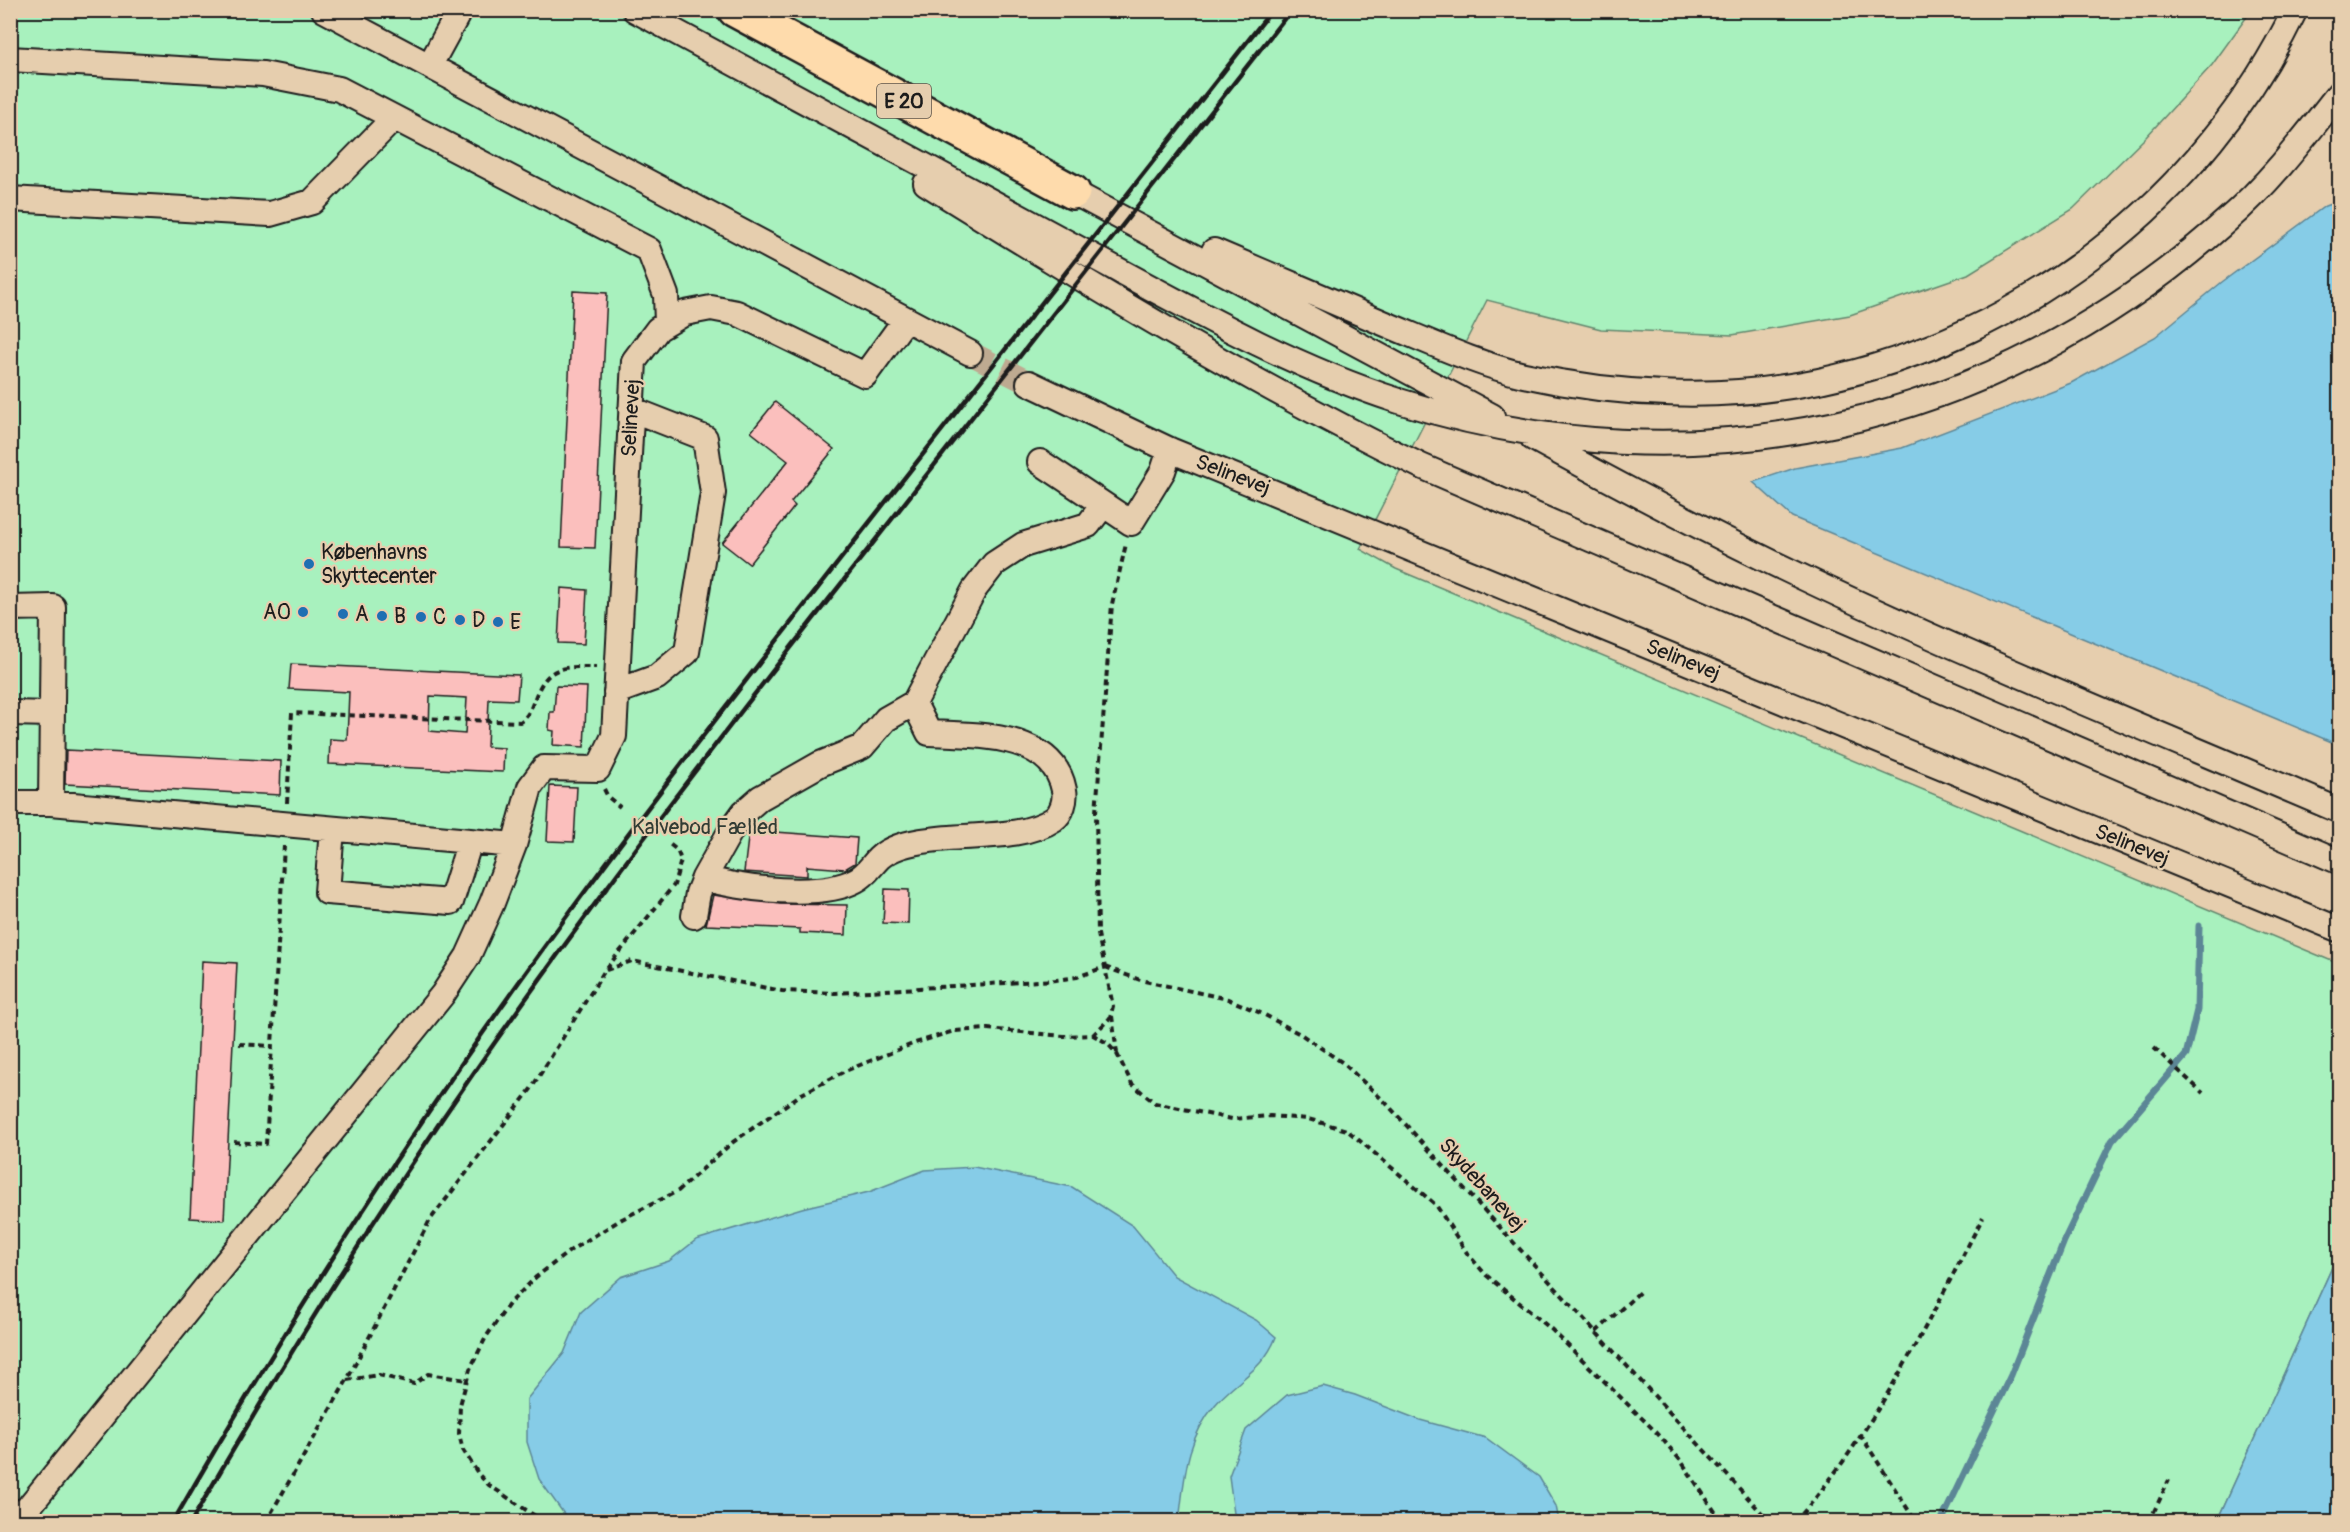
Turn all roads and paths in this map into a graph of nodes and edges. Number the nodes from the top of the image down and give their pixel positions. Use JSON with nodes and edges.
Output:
{"nodes":[{"id":1,"x":324,"y":10,"type":"edge"},
{"id":2,"x":460,"y":10,"type":"edge"},
{"id":3,"x":635,"y":10,"type":"edge"},
{"id":4,"x":735,"y":10,"type":"edge"},
{"id":5,"x":2295,"y":10,"type":"edge"},
{"id":6,"x":10,"y":59,"type":"edge"},
{"id":7,"x":736,"y":64,"type":"junction"},
{"id":8,"x":430,"y":65,"type":"junction"},
{"id":9,"x":2340,"y":92,"type":"edge"},
{"id":10,"x":394,"y":118,"type":"junction"},
{"id":11,"x":1073,"y":192,"type":"junction"},
{"id":12,"x":10,"y":199,"type":"edge"},
{"id":13,"x":905,"y":320,"type":"junction"},
{"id":14,"x":668,"y":323,"type":"junction"},
{"id":15,"x":970,"y":353,"type":"tunnel mouth"},
{"id":16,"x":1029,"y":383,"type":"tunnel mouth"},
{"id":17,"x":631,"y":410,"type":"junction"},
{"id":18,"x":1521,"y":432,"type":"junction"},
{"id":19,"x":1170,"y":450,"type":"junction"},
{"id":20,"x":1040,"y":462,"type":"dead end"},
{"id":21,"x":1103,"y":505,"type":"junction"},
{"id":22,"x":1131,"y":523,"type":"junction"},
{"id":23,"x":10,"y":608,"type":"edge"},
{"id":24,"x":616,"y":692,"type":"junction"},
{"id":25,"x":914,"y":703,"type":"junction"},
{"id":26,"x":10,"y":713,"type":"edge"},
{"id":27,"x":51,"y":714,"type":"junction"},
{"id":28,"x":10,"y":803,"type":"edge"},
{"id":29,"x":51,"y":803,"type":"junction"},
{"id":30,"x":2340,"y":811,"type":"edge"},
{"id":31,"x":332,"y":829,"type":"junction"},
{"id":32,"x":470,"y":841,"type":"junction"},
{"id":33,"x":668,"y":843,"type":"dead end"},
{"id":34,"x":514,"y":845,"type":"junction"},
{"id":35,"x":2340,"y":862,"type":"edge"},
{"id":36,"x":704,"y":878,"type":"junction"},
{"id":37,"x":694,"y":916,"type":"dead end"},
{"id":38,"x":2340,"y":930,"type":"edge"},
{"id":39,"x":1105,"y":967,"type":"junction"},
{"id":40,"x":605,"y":970,"type":"junction"},
{"id":41,"x":1113,"y":1006,"type":"junction"},
{"id":42,"x":1093,"y":1035,"type":"junction"},
{"id":43,"x":239,"y":1044,"type":"dead end"},
{"id":44,"x":272,"y":1046,"type":"dead end"},
{"id":45,"x":2154,"y":1048,"type":"dead end"},
{"id":46,"x":1117,"y":1054,"type":"junction"},
{"id":47,"x":2203,"y":1093,"type":"dead end"},
{"id":48,"x":1983,"y":1217,"type":"dead end"},
{"id":49,"x":1642,"y":1290,"type":"dead end"},
{"id":50,"x":1596,"y":1332,"type":"junction"},
{"id":51,"x":347,"y":1380,"type":"junction"},
{"id":52,"x":466,"y":1380,"type":"junction"},
{"id":53,"x":1860,"y":1434,"type":"junction"},
{"id":54,"x":2169,"y":1480,"type":"dead end"},
{"id":55,"x":10,"y":1517,"type":"edge"},
{"id":56,"x":266,"y":1521,"type":"edge"},
{"id":57,"x":544,"y":1521,"type":"edge"},
{"id":58,"x":1722,"y":1521,"type":"edge"},
{"id":59,"x":1770,"y":1521,"type":"edge"},
{"id":60,"x":1795,"y":1521,"type":"edge"},
{"id":61,"x":1916,"y":1521,"type":"edge"},
{"id":62,"x":2149,"y":1521,"type":"edge"}],
"edges":[{"from":1,"to":8,"type":"street"},
{"from":2,"to":8,"type":"street"},
{"from":3,"to":7,"type":"street"},
{"from":4,"to":11,"type":"highway","number":"E 20"},
{"from":5,"to":11,"type":"street"},
{"from":6,"to":10,"type":"street"},
{"from":7,"to":18,"type":"street"},
{"from":7,"to":35,"type":"street"},
{"from":8,"to":13,"type":"street"},
{"from":9,"to":18,"type":"street"},
{"from":10,"to":12,"type":"street"},
{"from":10,"to":14,"type":"street"},
{"from":11,"to":18,"type":"street"},
{"from":13,"to":14,"type":"street","name":"Selinevej"},
{"from":13,"to":15,"type":"street"},
{"from":14,"to":17,"type":"street","name":"Selinevej"},
{"from":16,"to":19,"type":"street","name":"Selinevej"},
{"from":17,"to":24,"type":"street","name":"Selinevej"},
{"from":17,"to":24,"type":"street"},
{"from":18,"to":30,"type":"street"},
{"from":19,"to":22,"type":"street"},
{"from":19,"to":38,"type":"street","name":"Selinevej"},
{"from":20,"to":21,"type":"street"},
{"from":21,"to":22,"type":"street"},
{"from":21,"to":25,"type":"street"},
{"from":22,"to":39,"type":"path"},
{"from":23,"to":27,"type":"street"},
{"from":24,"to":34,"type":"street","name":"Selinevej"},
{"from":25,"to":36,"type":"street"},
{"from":25,"to":36,"type":"street"},
{"from":26,"to":27,"type":"street"},
{"from":27,"to":29,"type":"street"},
{"from":28,"to":29,"type":"street"},
{"from":29,"to":31,"type":"street"},
{"from":31,"to":32,"type":"street"},
{"from":31,"to":32,"type":"street"},
{"from":32,"to":34,"type":"street"},
{"from":33,"to":40,"type":"path"},
{"from":34,"to":55,"type":"street"},
{"from":36,"to":37,"type":"street"},
{"from":39,"to":40,"type":"path"},
{"from":39,"to":41,"type":"path"},
{"from":39,"to":50,"type":"path","name":"Skydebanevej"},
{"from":40,"to":51,"type":"path"},
{"from":41,"to":42,"type":"path"},
{"from":41,"to":46,"type":"path"},
{"from":42,"to":46,"type":"path"},
{"from":42,"to":52,"type":"path"},
{"from":43,"to":44,"type":"path"},
{"from":45,"to":47,"type":"path"},
{"from":46,"to":58,"type":"path"},
{"from":48,"to":53,"type":"path"},
{"from":49,"to":50,"type":"path"},
{"from":50,"to":59,"type":"path","name":"Skydebanevej"},
{"from":51,"to":52,"type":"path"},
{"from":51,"to":56,"type":"path"},
{"from":52,"to":57,"type":"path"},
{"from":53,"to":60,"type":"path"},
{"from":53,"to":61,"type":"path"},
{"from":54,"to":62,"type":"path"}]}
